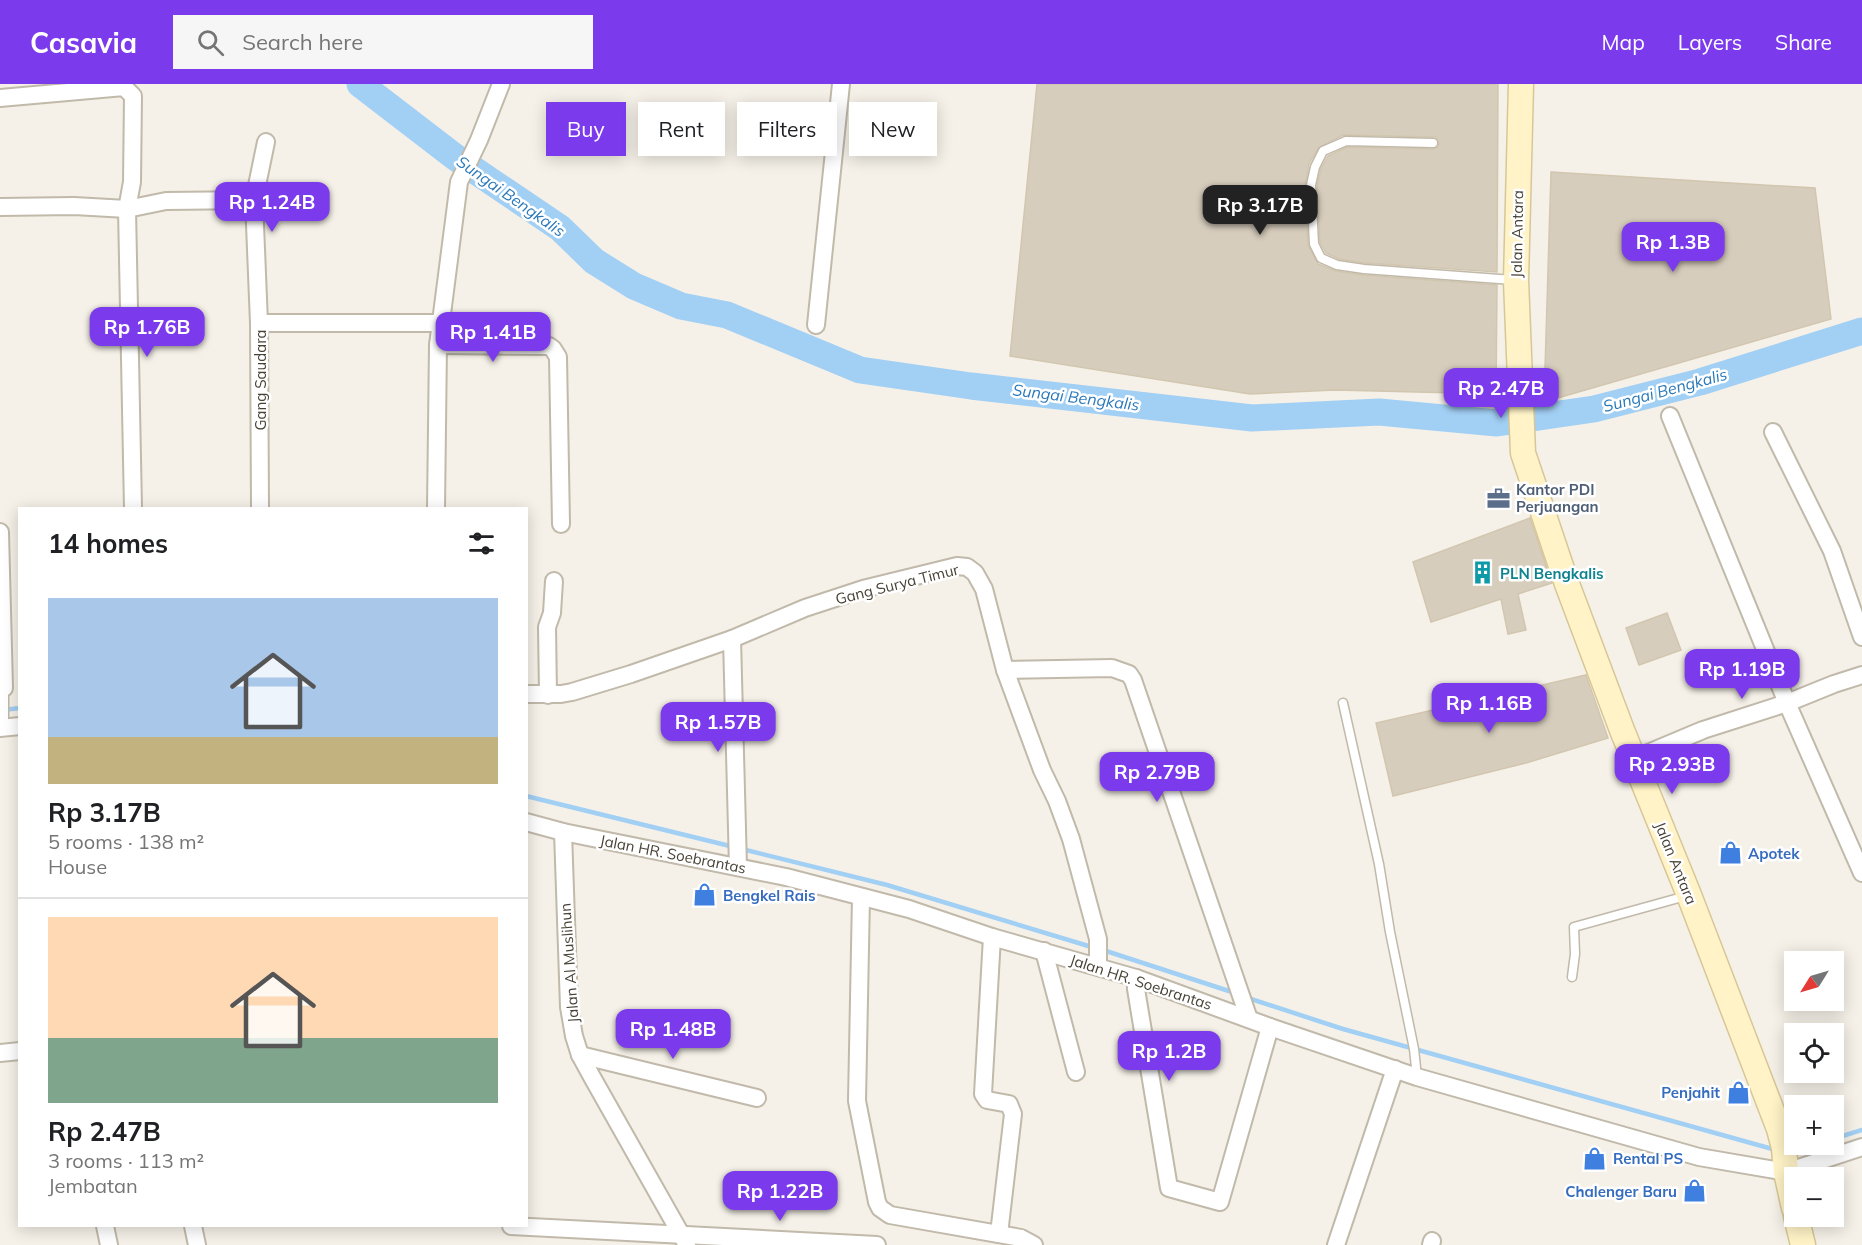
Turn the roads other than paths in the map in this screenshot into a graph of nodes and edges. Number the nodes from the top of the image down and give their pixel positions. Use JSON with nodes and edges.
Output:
{"nodes":[{"id":1,"x":501,"y":84,"type":"edge"},
{"id":2,"x":841,"y":84,"type":"edge"},
{"id":3,"x":1521,"y":84,"type":"edge"},
{"id":4,"x":81,"y":88,"type":"edge"},
{"id":5,"x":0,"y":98,"type":"edge"},
{"id":6,"x":266,"y":142,"type":"dead end"},
{"id":7,"x":1433,"y":143,"type":"dead end"},
{"id":8,"x":254,"y":200,"type":"junction"},
{"id":9,"x":0,"y":207,"type":"edge"},
{"id":10,"x":127,"y":209,"type":"junction"},
{"id":11,"x":1516,"y":280,"type":"junction"},
{"id":12,"x":259,"y":323,"type":"junction"},
{"id":13,"x":440,"y":323,"type":"junction"},
{"id":14,"x":816,"y":325,"type":"dead end"},
{"id":15,"x":438,"y":345,"type":"junction"},
{"id":16,"x":1670,"y":416,"type":"dead end"},
{"id":17,"x":1773,"y":432,"type":"dead end"},
{"id":18,"x":133,"y":507,"type":"edge"},
{"id":19,"x":260,"y":507,"type":"edge"},
{"id":20,"x":436,"y":507,"type":"edge"},
{"id":21,"x":561,"y":524,"type":"dead end"},
{"id":22,"x":0,"y":532,"type":"edge"},
{"id":23,"x":554,"y":582,"type":"dead end"},
{"id":24,"x":1862,"y":637,"type":"edge"},
{"id":25,"x":732,"y":639,"type":"junction"},
{"id":26,"x":1005,"y":670,"type":"junction"},
{"id":27,"x":1862,"y":675,"type":"edge"},
{"id":28,"x":4,"y":688,"type":"joint"},
{"id":29,"x":528,"y":694,"type":"edge"},
{"id":30,"x":548,"y":695,"type":"junction"},
{"id":31,"x":1343,"y":703,"type":"dead end"},
{"id":32,"x":1787,"y":703,"type":"junction"},
{"id":33,"x":7,"y":725,"type":"edge"},
{"id":34,"x":1634,"y":759,"type":"junction"},
{"id":35,"x":528,"y":823,"type":"edge"},
{"id":36,"x":563,"y":832,"type":"junction"},
{"id":37,"x":738,"y":867,"type":"junction"},
{"id":38,"x":1862,"y":873,"type":"edge"},
{"id":39,"x":1689,"y":895,"type":"junction"},
{"id":40,"x":861,"y":897,"type":"junction"},
{"id":41,"x":992,"y":937,"type":"junction"},
{"id":42,"x":1044,"y":951,"type":"junction"},
{"id":43,"x":1098,"y":962,"type":"junction"},
{"id":44,"x":1572,"y":977,"type":"dead end"},
{"id":45,"x":1136,"y":978,"type":"junction"},
{"id":46,"x":1249,"y":1019,"type":"junction"},
{"id":47,"x":1270,"y":1027,"type":"junction"},
{"id":48,"x":18,"y":1051,"type":"edge"},
{"id":49,"x":0,"y":1053,"type":"edge"},
{"id":50,"x":580,"y":1055,"type":"junction"},
{"id":51,"x":1395,"y":1069,"type":"junction"},
{"id":52,"x":1076,"y":1072,"type":"dead end"},
{"id":53,"x":1417,"y":1072,"type":"junction"},
{"id":54,"x":757,"y":1098,"type":"dead end"},
{"id":55,"x":1862,"y":1147,"type":"edge"},
{"id":56,"x":1786,"y":1167,"type":"edge"},
{"id":57,"x":1801,"y":1167,"type":"edge"},
{"id":58,"x":1784,"y":1172,"type":"edge"},
{"id":59,"x":105,"y":1227,"type":"edge"},
{"id":60,"x":194,"y":1227,"type":"edge"},
{"id":61,"x":524,"y":1227,"type":"edge"},
{"id":62,"x":1799,"y":1227,"type":"edge"},
{"id":63,"x":999,"y":1234,"type":"junction"},
{"id":64,"x":684,"y":1239,"type":"edge"},
{"id":65,"x":109,"y":1245,"type":"edge"},
{"id":66,"x":197,"y":1245,"type":"edge"},
{"id":67,"x":877,"y":1245,"type":"edge"},
{"id":68,"x":1034,"y":1245,"type":"edge"},
{"id":69,"x":1336,"y":1245,"type":"edge"},
{"id":70,"x":1803,"y":1245,"type":"edge"}],
"edges":[{"from":1,"to":13,"type":"street"},
{"from":2,"to":14,"type":"street"},
{"from":3,"to":11,"type":"street","name":"Jalan Antara"},
{"from":4,"to":5,"type":"street"},
{"from":4,"to":10,"type":"street"},
{"from":6,"to":8,"type":"street"},
{"from":7,"to":11,"type":"lane"},
{"from":8,"to":10,"type":"street"},
{"from":8,"to":12,"type":"street"},
{"from":9,"to":10,"type":"street"},
{"from":10,"to":18,"type":"street"},
{"from":11,"to":34,"type":"street","name":"Jalan Antara"},
{"from":12,"to":13,"type":"street","name":"Gang Saudara"},
{"from":12,"to":19,"type":"street","name":"Gang Saudara"},
{"from":13,"to":15,"type":"street"},
{"from":15,"to":20,"type":"street"},
{"from":15,"to":21,"type":"street"},
{"from":16,"to":32,"type":"street"},
{"from":17,"to":24,"type":"street"},
{"from":22,"to":28,"type":"street"},
{"from":23,"to":30,"type":"street"},
{"from":25,"to":26,"type":"street","name":"Gang Surya Timur"},
{"from":25,"to":30,"type":"street","name":"Gang Surya Timur"},
{"from":25,"to":37,"type":"street"},
{"from":26,"to":43,"type":"street","name":"Gang Surya Timur"},
{"from":26,"to":46,"type":"street"},
{"from":27,"to":32,"type":"street"},
{"from":28,"to":33,"type":"lane"},
{"from":29,"to":30,"type":"street","name":"Gang Surya Timur"},
{"from":31,"to":53,"type":"lane"},
{"from":32,"to":34,"type":"street"},
{"from":32,"to":38,"type":"street"},
{"from":34,"to":39,"type":"street","name":"Jalan Antara"},
{"from":35,"to":36,"type":"street","name":"Jalan HR. Soebrantas"},
{"from":36,"to":37,"type":"street","name":"Jalan HR. Soebrantas"},
{"from":36,"to":50,"type":"street","name":"Jalan Al Muslihun"},
{"from":37,"to":40,"type":"street","name":"Jalan HR. Soebrantas"},
{"from":39,"to":44,"type":"lane"},
{"from":39,"to":56,"type":"street","name":"Jalan Antara"},
{"from":40,"to":41,"type":"street","name":"Jalan HR. Soebrantas"},
{"from":40,"to":63,"type":"street"},
{"from":41,"to":42,"type":"street","name":"Jalan HR. Soebrantas"},
{"from":41,"to":63,"type":"street"},
{"from":42,"to":43,"type":"street","name":"Jalan HR. Soebrantas"},
{"from":42,"to":52,"type":"street"},
{"from":43,"to":45,"type":"street","name":"Jalan HR. Soebrantas"},
{"from":45,"to":46,"type":"street","name":"Jalan HR. Soebrantas"},
{"from":45,"to":47,"type":"street"},
{"from":46,"to":47,"type":"street","name":"Jalan HR. Soebrantas"},
{"from":47,"to":51,"type":"street","name":"Jalan HR. Soebrantas"},
{"from":48,"to":49,"type":"street"},
{"from":50,"to":54,"type":"street"},
{"from":50,"to":64,"type":"street","name":"Jalan Al Muslihun"},
{"from":51,"to":53,"type":"street","name":"Jalan HR. Soebrantas"},
{"from":51,"to":69,"type":"street"},
{"from":53,"to":58,"type":"street","name":"Jalan HR. Soebrantas"},
{"from":55,"to":57,"type":"street"},
{"from":59,"to":65,"type":"street"},
{"from":60,"to":66,"type":"street"},
{"from":61,"to":64,"type":"street"},
{"from":62,"to":70,"type":"street"},
{"from":63,"to":68,"type":"street"},
{"from":64,"to":67,"type":"street"}]}
